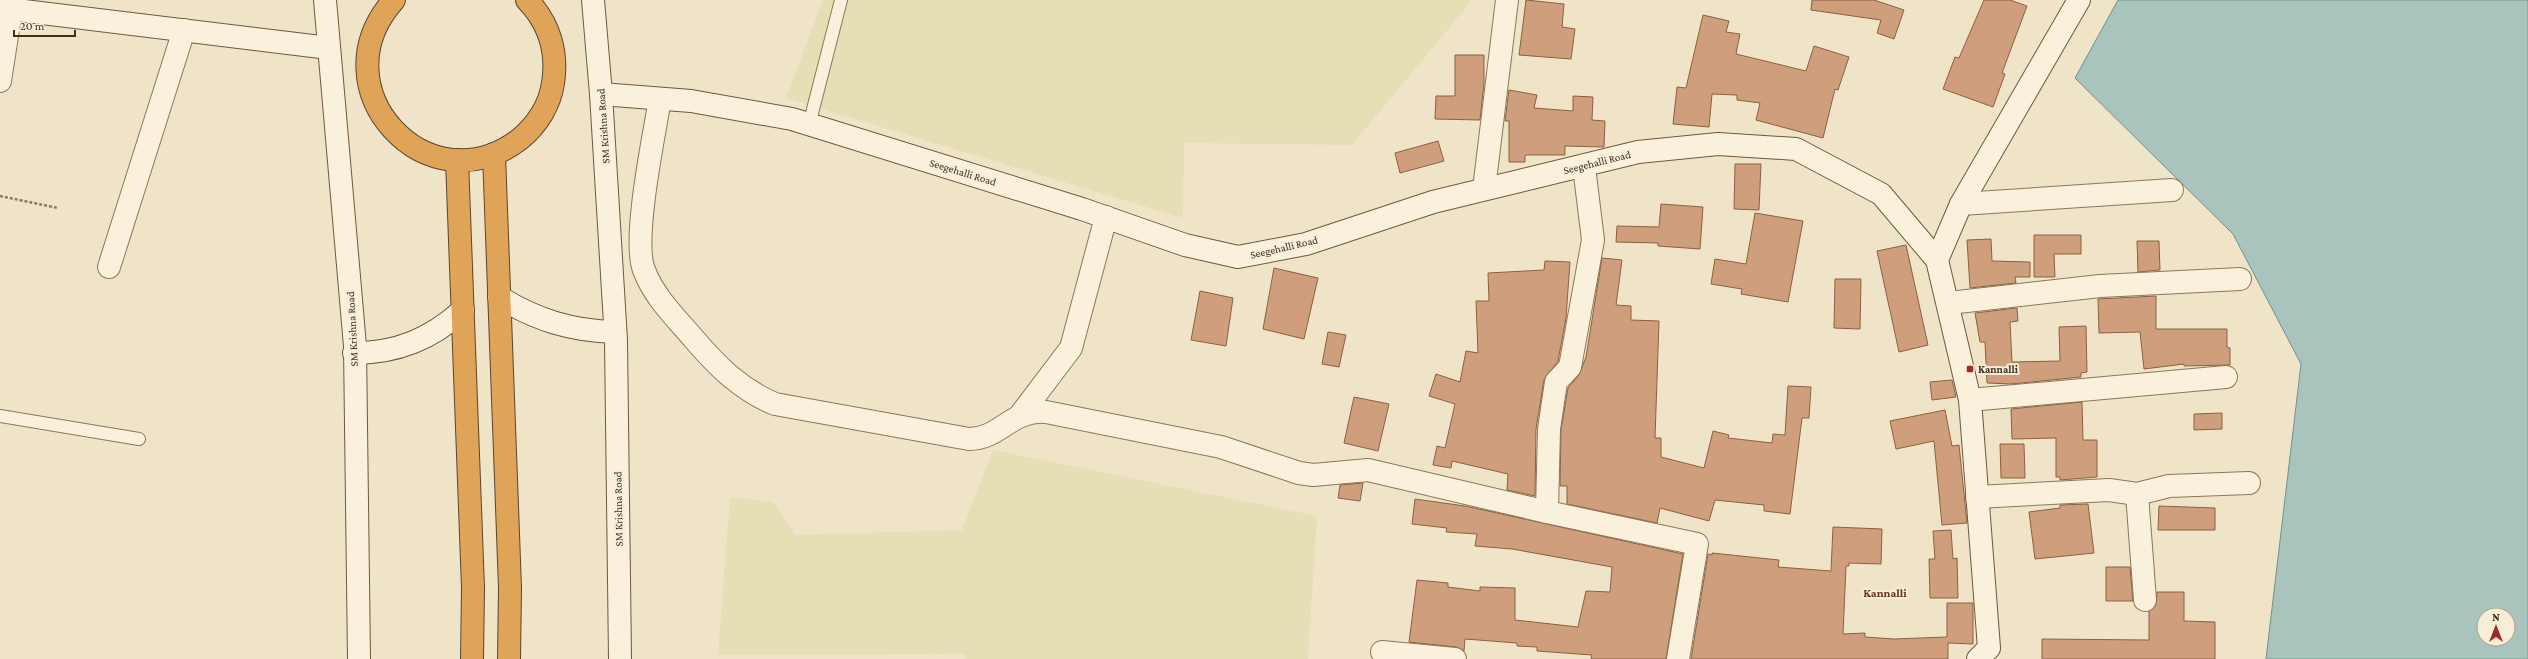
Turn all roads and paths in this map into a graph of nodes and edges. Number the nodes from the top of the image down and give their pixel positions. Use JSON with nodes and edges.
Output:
{"nodes":[{"id":1,"x":325,"y":0,"type":"edge"},
{"id":2,"x":394,"y":0,"type":"edge"},
{"id":3,"x":527,"y":0,"type":"edge"},
{"id":4,"x":593,"y":0,"type":"edge"},
{"id":5,"x":841,"y":0,"type":"edge"},
{"id":6,"x":1506,"y":0,"type":"edge"},
{"id":7,"x":2079,"y":0,"type":"edge"},
{"id":8,"x":5,"y":9,"type":"edge"},
{"id":9,"x":184,"y":30,"type":"junction"},
{"id":10,"x":329,"y":48,"type":"junction"},
{"id":11,"x":0,"y":82,"type":"edge"},
{"id":12,"x":601,"y":94,"type":"junction"},
{"id":13,"x":660,"y":99,"type":"junction"},
{"id":14,"x":809,"y":124,"type":"junction"},
{"id":15,"x":494,"y":154,"type":"junction"},
{"id":16,"x":457,"y":160,"type":"junction"},
{"id":17,"x":1584,"y":167,"type":"junction"},
{"id":18,"x":1484,"y":189,"type":"junction"},
{"id":19,"x":2172,"y":190,"type":"dead end"},
{"id":20,"x":0,"y":196,"type":"edge"},
{"id":21,"x":1961,"y":204,"type":"junction"},
{"id":22,"x":58,"y":208,"type":"dead end"},
{"id":23,"x":1106,"y":217,"type":"junction"},
{"id":24,"x":1936,"y":260,"type":"junction"},
{"id":25,"x":109,"y":267,"type":"dead end"},
{"id":26,"x":2240,"y":279,"type":"dead end"},
{"id":27,"x":499,"y":297,"type":"junction"},
{"id":28,"x":1949,"y":304,"type":"junction"},
{"id":29,"x":463,"y":310,"type":"junction"},
{"id":30,"x":615,"y":332,"type":"junction"},
{"id":31,"x":354,"y":353,"type":"junction"},
{"id":32,"x":2226,"y":377,"type":"dead end"},
{"id":33,"x":1970,"y":400,"type":"junction"},
{"id":34,"x":1021,"y":414,"type":"junction"},
{"id":35,"x":0,"y":416,"type":"edge"},
{"id":36,"x":139,"y":439,"type":"dead end"},
{"id":37,"x":2249,"y":483,"type":"dead end"},
{"id":38,"x":2138,"y":494,"type":"junction"},
{"id":39,"x":1978,"y":497,"type":"junction"},
{"id":40,"x":1547,"y":512,"type":"junction"},
{"id":41,"x":2145,"y":600,"type":"dead end"},
{"id":42,"x":1382,"y":652,"type":"dead end"},
{"id":43,"x":359,"y":659,"type":"edge"},
{"id":44,"x":472,"y":659,"type":"edge"},
{"id":45,"x":509,"y":659,"type":"edge"},
{"id":46,"x":620,"y":659,"type":"edge"},
{"id":47,"x":1455,"y":659,"type":"edge"},
{"id":48,"x":1678,"y":659,"type":"edge"},
{"id":49,"x":1978,"y":659,"type":"edge"}],
"edges":[{"from":1,"to":10,"type":"street","name":"SM Krishna Road"},
{"from":2,"to":16,"type":"highway"},
{"from":3,"to":15,"type":"highway"},
{"from":4,"to":12,"type":"street","name":"SM Krishna Road"},
{"from":5,"to":14,"type":"lane"},
{"from":6,"to":18,"type":"street"},
{"from":7,"to":21,"type":"street"},
{"from":8,"to":9,"type":"street"},
{"from":8,"to":11,"type":"street"},
{"from":9,"to":10,"type":"street"},
{"from":9,"to":25,"type":"street"},
{"from":10,"to":31,"type":"street","name":"SM Krishna Road"},
{"from":12,"to":13,"type":"street","name":"Seegehalli Road"},
{"from":12,"to":30,"type":"street","name":"SM Krishna Road"},
{"from":13,"to":14,"type":"street","name":"Seegehalli Road"},
{"from":13,"to":34,"type":"street"},
{"from":14,"to":23,"type":"street","name":"Seegehalli Road"},
{"from":15,"to":16,"type":"highway"},
{"from":15,"to":27,"type":"highway"},
{"from":16,"to":29,"type":"highway"},
{"from":17,"to":18,"type":"street","name":"Seegehalli Road"},
{"from":17,"to":24,"type":"street","name":"Seegehalli Road"},
{"from":17,"to":40,"type":"street"},
{"from":18,"to":23,"type":"street","name":"Seegehalli Road"},
{"from":19,"to":21,"type":"street"},
{"from":20,"to":22,"type":"path"},
{"from":21,"to":24,"type":"street"},
{"from":23,"to":34,"type":"street"},
{"from":24,"to":28,"type":"street"},
{"from":26,"to":28,"type":"street"},
{"from":27,"to":30,"type":"street"},
{"from":27,"to":45,"type":"highway"},
{"from":28,"to":33,"type":"street"},
{"from":29,"to":31,"type":"street"},
{"from":29,"to":44,"type":"highway"},
{"from":30,"to":46,"type":"street","name":"SM Krishna Road"},
{"from":31,"to":43,"type":"street","name":"SM Krishna Road"},
{"from":32,"to":33,"type":"street"},
{"from":33,"to":39,"type":"street"},
{"from":34,"to":40,"type":"street"},
{"from":35,"to":36,"type":"lane"},
{"from":37,"to":38,"type":"street"},
{"from":38,"to":39,"type":"street"},
{"from":38,"to":41,"type":"street"},
{"from":39,"to":49,"type":"street"},
{"from":40,"to":48,"type":"street"},
{"from":42,"to":47,"type":"street"}]}
